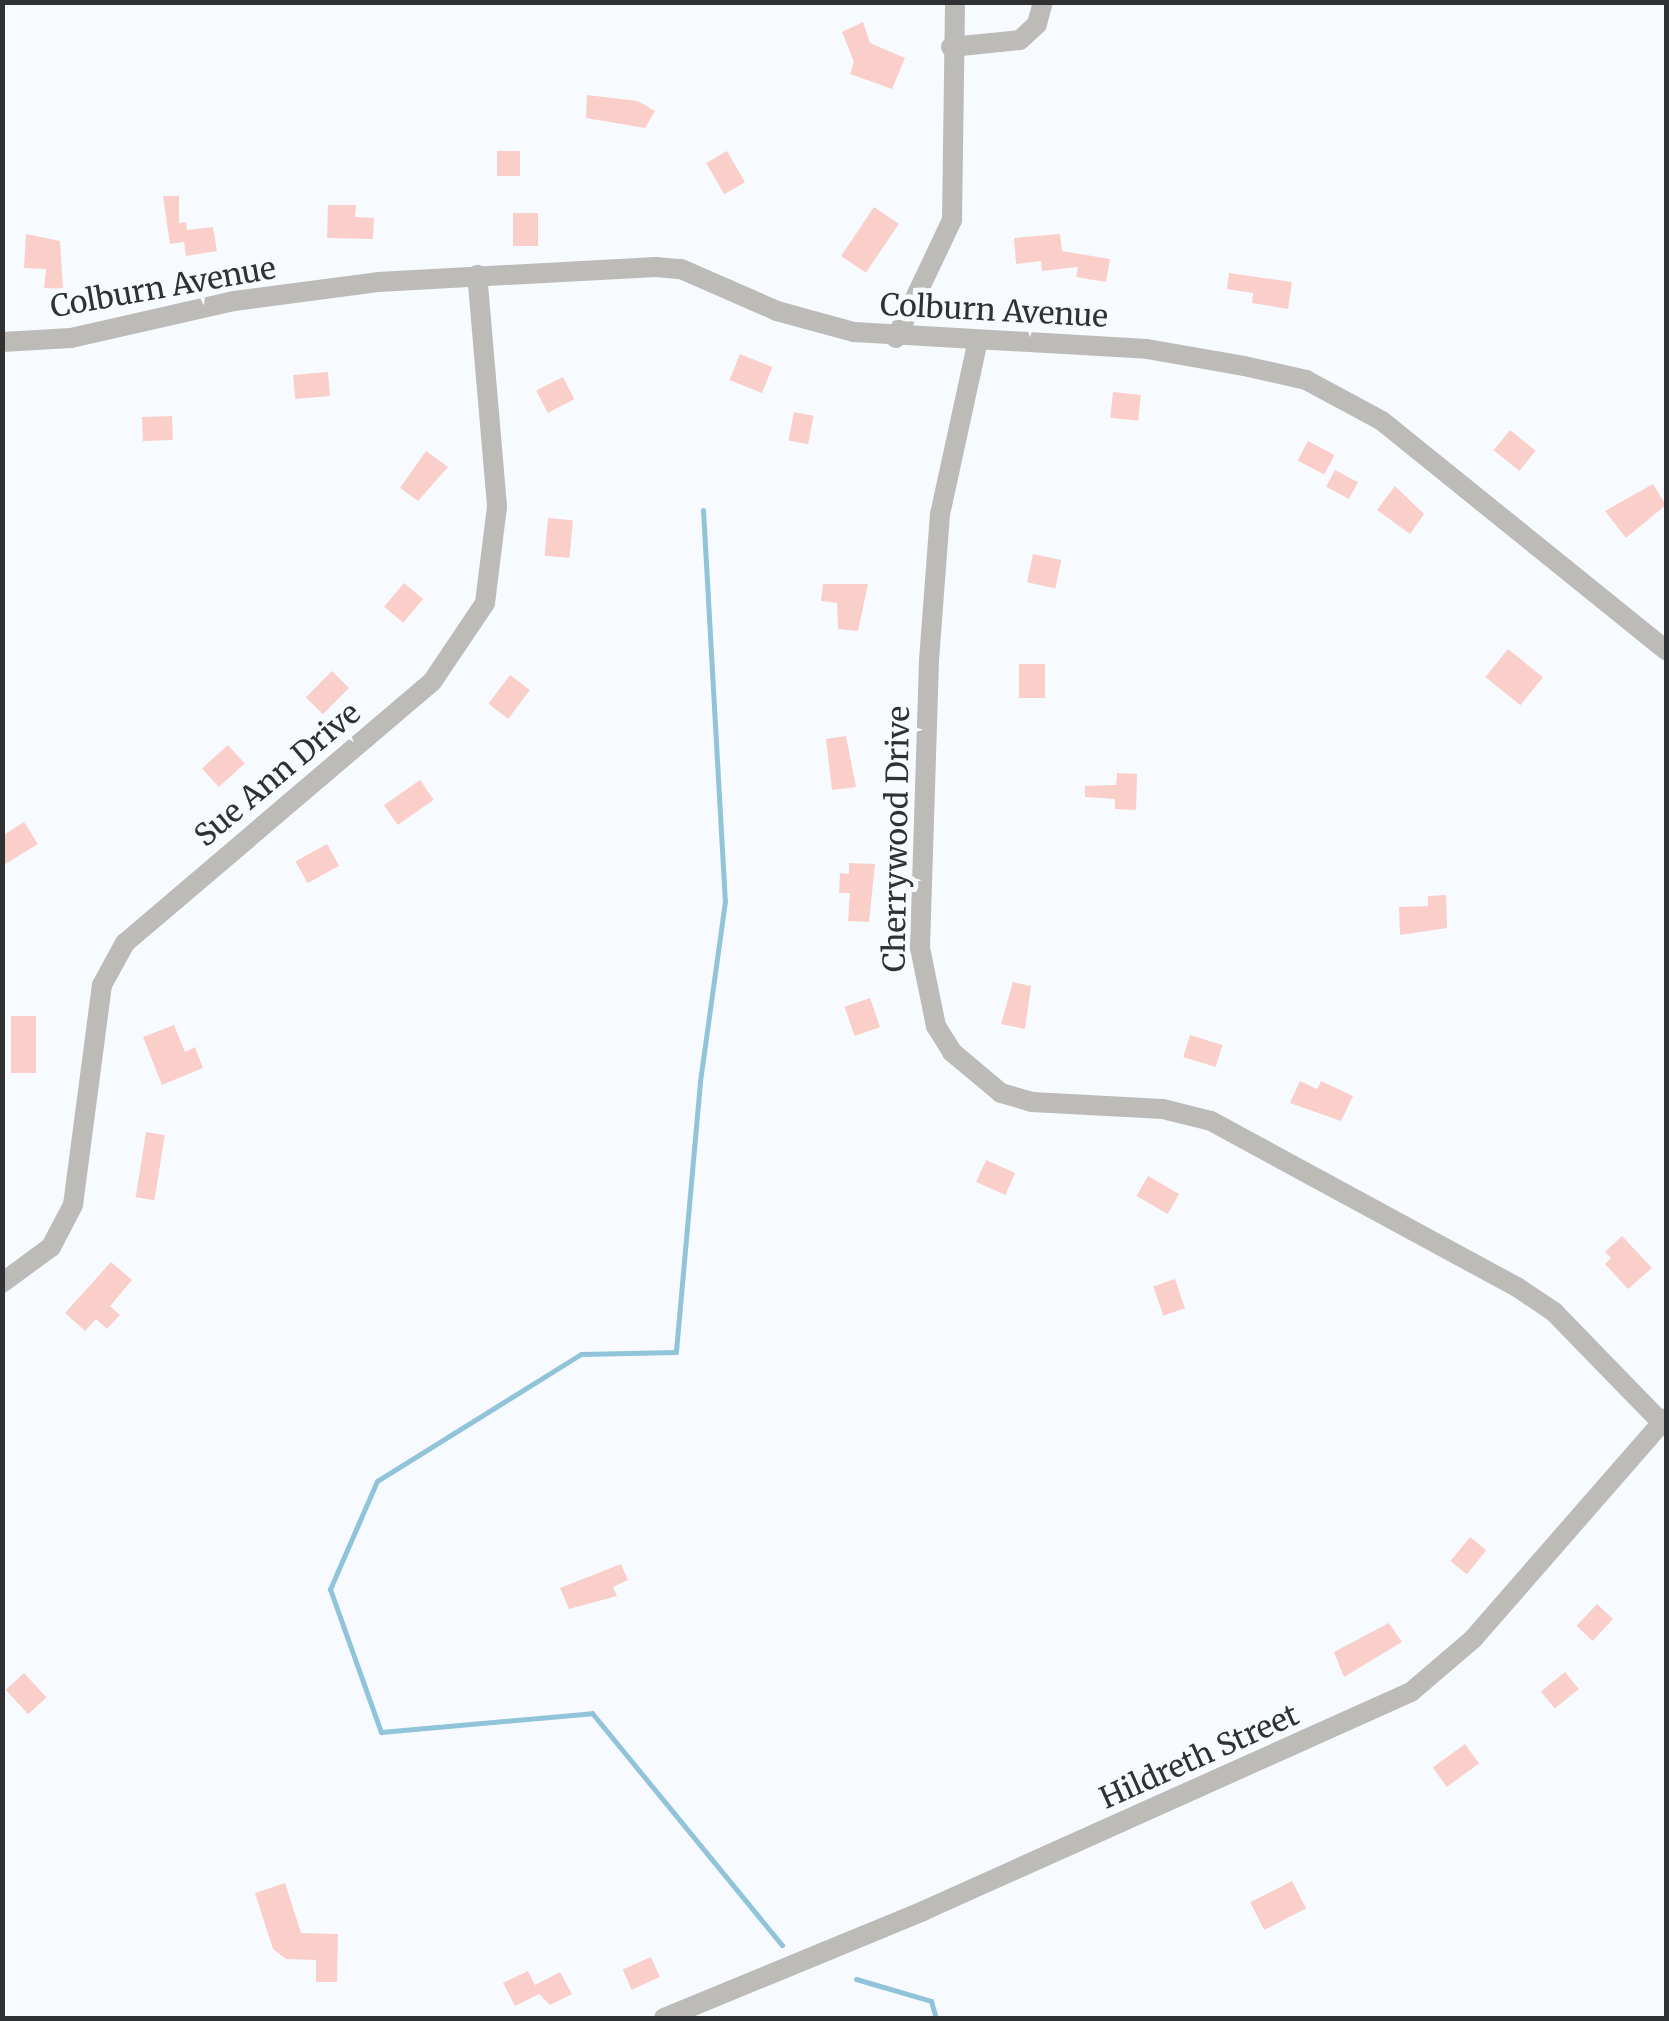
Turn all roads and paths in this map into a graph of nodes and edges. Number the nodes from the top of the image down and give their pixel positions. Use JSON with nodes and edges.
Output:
{"nodes":[{"id":1,"x":955,"y":2,"type":"edge"},
{"id":2,"x":1043,"y":2,"type":"edge"},
{"id":3,"x":950,"y":47,"type":"junction"},
{"id":4,"x":477,"y":275,"type":"junction"},
{"id":5,"x":896,"y":338,"type":"junction"},
{"id":6,"x":978,"y":340,"type":"junction"},
{"id":7,"x":2,"y":342,"type":"edge"},
{"id":8,"x":1666,"y":650,"type":"edge"},
{"id":9,"x":2,"y":1283,"type":"edge"},
{"id":10,"x":1664,"y":1420,"type":"edge"},
{"id":11,"x":664,"y":2018,"type":"edge"}],
"edges":[{"from":1,"to":3,"type":"street"},
{"from":2,"to":3,"type":"street"},
{"from":3,"to":5,"type":"street"},
{"from":4,"to":5,"type":"street","name":"Colburn Avenue"},
{"from":4,"to":7,"type":"street","name":"Colburn Avenue"},
{"from":4,"to":9,"type":"street","name":"Sue Ann Drive"},
{"from":5,"to":6,"type":"street","name":"Colburn Avenue"},
{"from":6,"to":8,"type":"street","name":"Colburn Avenue"},
{"from":6,"to":10,"type":"street","name":"Cherrywood Drive"},
{"from":10,"to":11,"type":"street","name":"Hildreth Street"}]}
